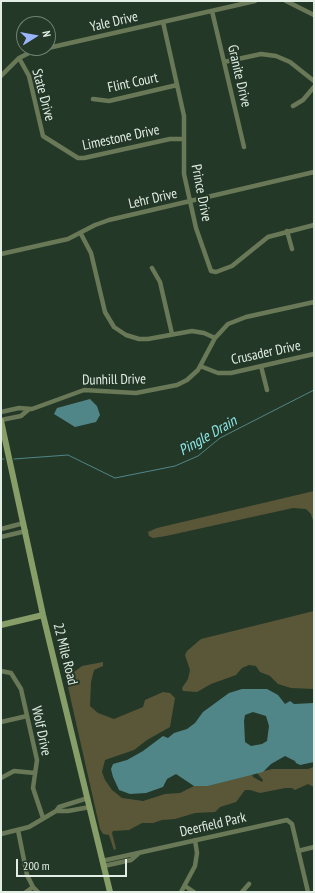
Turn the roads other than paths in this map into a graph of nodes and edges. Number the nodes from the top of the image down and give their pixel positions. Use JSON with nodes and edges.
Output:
{"nodes":[{"id":1,"x":255,"y":1,"type":"edge"},
{"id":2,"x":286,"y":1,"type":"edge"},
{"id":3,"x":212,"y":11,"type":"junction"},
{"id":4,"x":314,"y":14,"type":"edge"},
{"id":5,"x":163,"y":22,"type":"junction"},
{"id":6,"x":56,"y":46,"type":"edge"},
{"id":7,"x":23,"y":56,"type":"edge"},
{"id":8,"x":19,"y":58,"type":"junction"},
{"id":9,"x":224,"y":62,"type":"junction"},
{"id":10,"x":1,"y":76,"type":"edge"},
{"id":11,"x":314,"y":81,"type":"edge"},
{"id":12,"x":177,"y":85,"type":"junction"},
{"id":13,"x":314,"y":87,"type":"edge"},
{"id":14,"x":92,"y":99,"type":"dead end"},
{"id":15,"x":293,"y":106,"type":"dead end"},
{"id":16,"x":44,"y":138,"type":"joint"},
{"id":17,"x":184,"y":139,"type":"junction"},
{"id":18,"x":244,"y":147,"type":"dead end"},
{"id":19,"x":314,"y":172,"type":"edge"},
{"id":20,"x":190,"y":201,"type":"junction"},
{"id":21,"x":314,"y":225,"type":"edge"},
{"id":22,"x":287,"y":231,"type":"junction"},
{"id":23,"x":81,"y":234,"type":"junction"},
{"id":24,"x":292,"y":249,"type":"dead end"},
{"id":25,"x":1,"y":254,"type":"edge"},
{"id":26,"x":152,"y":268,"type":"dead end"},
{"id":27,"x":314,"y":302,"type":"edge"},
{"id":28,"x":172,"y":334,"type":"junction"},
{"id":29,"x":215,"y":338,"type":"junction"},
{"id":30,"x":314,"y":354,"type":"edge"},
{"id":31,"x":200,"y":366,"type":"junction"},
{"id":32,"x":261,"y":366,"type":"junction"},
{"id":33,"x":267,"y":390,"type":"dead end"},
{"id":34,"x":28,"y":410,"type":"junction"},
{"id":35,"x":1,"y":412,"type":"edge"},
{"id":36,"x":1,"y":421,"type":"edge"},
{"id":37,"x":24,"y":523,"type":"junction"},
{"id":38,"x":1,"y":529,"type":"edge"},
{"id":39,"x":26,"y":531,"type":"junction"},
{"id":40,"x":1,"y":537,"type":"edge"},
{"id":41,"x":43,"y":615,"type":"junction"},
{"id":42,"x":1,"y":625,"type":"edge"},
{"id":43,"x":1,"y":671,"type":"edge"},
{"id":44,"x":27,"y":716,"type":"junction"},
{"id":45,"x":1,"y":722,"type":"edge"},
{"id":46,"x":36,"y":773,"type":"junction"},
{"id":47,"x":1,"y":778,"type":"edge"},
{"id":48,"x":88,"y":798,"type":"junction"},
{"id":49,"x":66,"y":804,"type":"junction"},
{"id":50,"x":90,"y":806,"type":"junction"},
{"id":51,"x":56,"y":811,"type":"junction"},
{"id":52,"x":68,"y":811,"type":"junction"},
{"id":53,"x":43,"y":818,"type":"junction"},
{"id":54,"x":18,"y":830,"type":"junction"},
{"id":55,"x":1,"y":834,"type":"edge"},
{"id":56,"x":195,"y":840,"type":"junction"},
{"id":57,"x":314,"y":847,"type":"edge"},
{"id":58,"x":298,"y":851,"type":"junction"},
{"id":59,"x":103,"y":864,"type":"junction"},
{"id":60,"x":249,"y":884,"type":"dead end"},
{"id":61,"x":185,"y":886,"type":"junction"},
{"id":62,"x":33,"y":887,"type":"junction"},
{"id":63,"x":26,"y":892,"type":"edge"},
{"id":64,"x":38,"y":892,"type":"edge"},
{"id":65,"x":110,"y":892,"type":"edge"},
{"id":66,"x":181,"y":892,"type":"edge"},
{"id":67,"x":194,"y":892,"type":"edge"},
{"id":68,"x":242,"y":892,"type":"edge"},
{"id":69,"x":308,"y":892,"type":"edge"}],
"edges":[{"from":1,"to":3,"type":"street","name":"Yale Drive"},
{"from":2,"to":4,"type":"street"},
{"from":3,"to":5,"type":"street","name":"Yale Drive"},
{"from":3,"to":9,"type":"street","name":"Granite Drive"},
{"from":5,"to":6,"type":"street","name":"Yale Drive"},
{"from":5,"to":12,"type":"street","name":"Prince Drive"},
{"from":7,"to":8,"type":"street","name":"Yale Drive"},
{"from":8,"to":10,"type":"street","name":"Yale Drive"},
{"from":8,"to":16,"type":"street","name":"State Drive"},
{"from":9,"to":11,"type":"street"},
{"from":9,"to":18,"type":"street","name":"Granite Drive"},
{"from":12,"to":14,"type":"street","name":"Flint Court"},
{"from":12,"to":17,"type":"street","name":"Prince Drive"},
{"from":13,"to":15,"type":"street"},
{"from":16,"to":17,"type":"street","name":"Limestone Drive"},
{"from":17,"to":20,"type":"street","name":"Prince Drive"},
{"from":19,"to":20,"type":"street","name":"Lehr Drive"},
{"from":20,"to":22,"type":"street","name":"Prince Drive"},
{"from":20,"to":23,"type":"street","name":"Lehr Drive"},
{"from":21,"to":22,"type":"street"},
{"from":22,"to":24,"type":"street"},
{"from":23,"to":25,"type":"street","name":"Lehr Drive"},
{"from":23,"to":28,"type":"street"},
{"from":26,"to":28,"type":"street"},
{"from":27,"to":29,"type":"street","name":"Dunhill Drive"},
{"from":28,"to":29,"type":"street"},
{"from":29,"to":31,"type":"street","name":"Dunhill Drive"},
{"from":30,"to":32,"type":"street","name":"Crusader Drive"},
{"from":31,"to":32,"type":"street","name":"Crusader Drive"},
{"from":31,"to":34,"type":"street","name":"Dunhill Drive"},
{"from":32,"to":33,"type":"street"},
{"from":34,"to":35,"type":"street","name":"Dunhill Drive"},
{"from":34,"to":36,"type":"street","name":"Dunhill Drive"},
{"from":36,"to":37,"type":"street","name":"22 Mile Road"},
{"from":37,"to":38,"type":"street"},
{"from":37,"to":39,"type":"street","name":"22 Mile Road"},
{"from":39,"to":40,"type":"street"},
{"from":39,"to":41,"type":"street","name":"22 Mile Road"},
{"from":41,"to":42,"type":"street"},
{"from":41,"to":48,"type":"street","name":"22 Mile Road"},
{"from":43,"to":44,"type":"street","name":"Wolf Drive"},
{"from":44,"to":45,"type":"street"},
{"from":44,"to":46,"type":"street","name":"Wolf Drive"},
{"from":46,"to":47,"type":"street"},
{"from":46,"to":53,"type":"street","name":"Wolf Drive"},
{"from":48,"to":49,"type":"street"},
{"from":48,"to":50,"type":"street","name":"22 Mile Road"},
{"from":49,"to":51,"type":"street"},
{"from":49,"to":52,"type":"street"},
{"from":50,"to":52,"type":"street"},
{"from":50,"to":59,"type":"street","name":"22 Mile Road"},
{"from":51,"to":52,"type":"street"},
{"from":51,"to":53,"type":"street"},
{"from":53,"to":54,"type":"street"},
{"from":54,"to":55,"type":"street"},
{"from":54,"to":62,"type":"street"},
{"from":56,"to":58,"type":"street","name":"Deerfield Park"},
{"from":56,"to":59,"type":"street","name":"Deerfield Park"},
{"from":56,"to":61,"type":"street"},
{"from":57,"to":58,"type":"street"},
{"from":58,"to":69,"type":"street"},
{"from":59,"to":65,"type":"street","name":"22 Mile Road"},
{"from":60,"to":68,"type":"street"},
{"from":61,"to":66,"type":"street"},
{"from":61,"to":67,"type":"street"},
{"from":62,"to":63,"type":"street"},
{"from":62,"to":64,"type":"street"}]}
